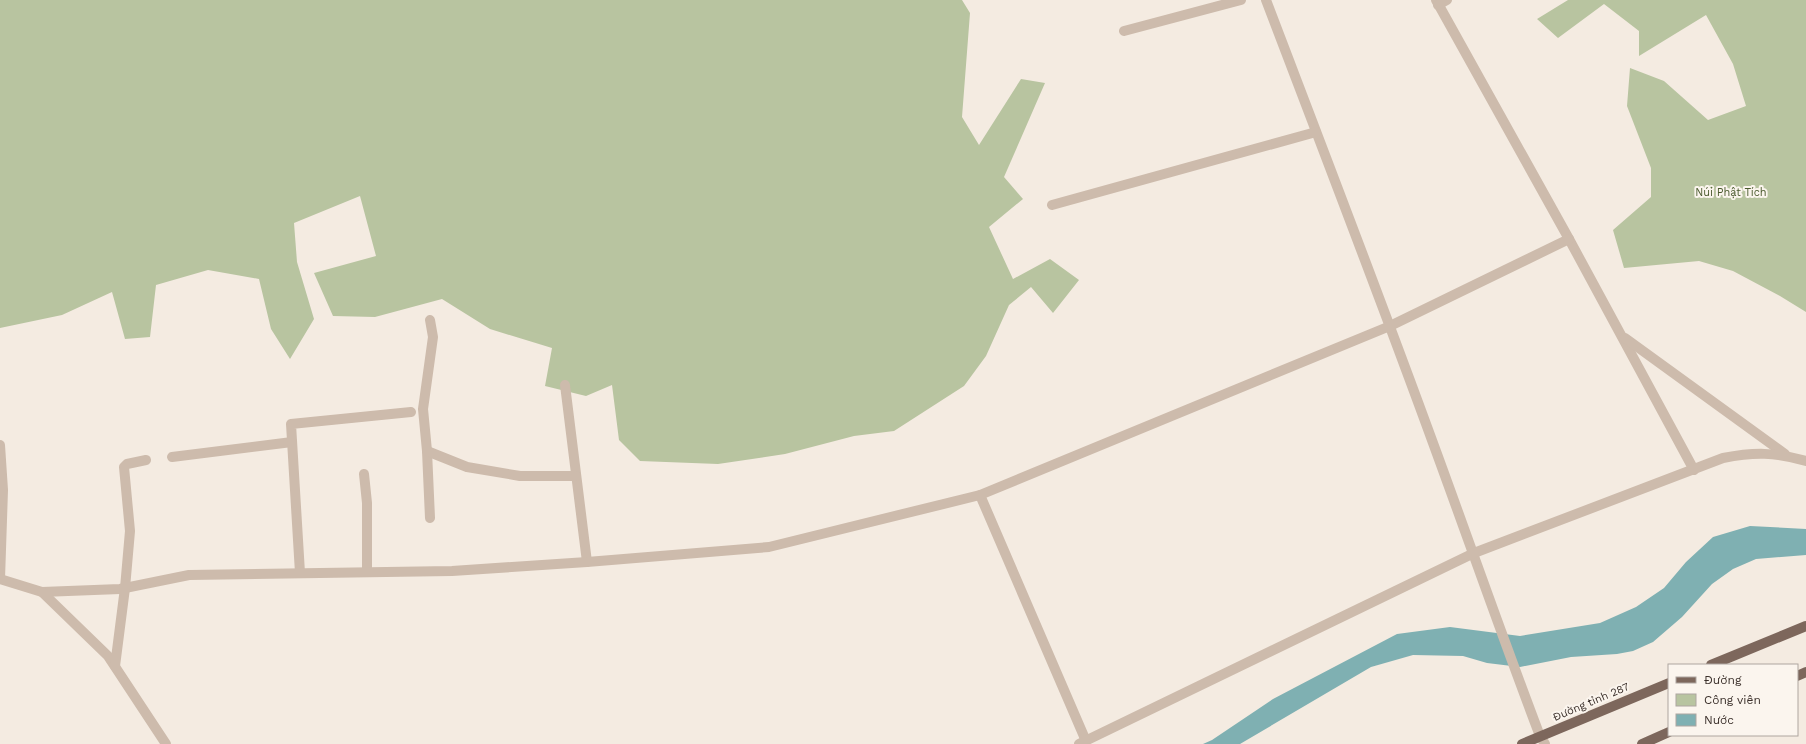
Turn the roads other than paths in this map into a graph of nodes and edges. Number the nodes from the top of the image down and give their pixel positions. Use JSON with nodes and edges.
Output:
{"nodes":[{"id":1,"x":1241,"y":0,"type":"edge"},
{"id":2,"x":1266,"y":0,"type":"edge"},
{"id":3,"x":1440,"y":2,"type":"edge"},
{"id":4,"x":1124,"y":31,"type":"dead end"},
{"id":5,"x":1316,"y":132,"type":"junction"},
{"id":6,"x":1052,"y":205,"type":"dead end"},
{"id":7,"x":1569,"y":239,"type":"junction"},
{"id":8,"x":430,"y":320,"type":"dead end"},
{"id":9,"x":1390,"y":326,"type":"junction"},
{"id":10,"x":1622,"y":335,"type":"junction"},
{"id":11,"x":565,"y":385,"type":"dead end"},
{"id":12,"x":411,"y":412,"type":"dead end"},
{"id":13,"x":292,"y":442,"type":"junction"},
{"id":14,"x":0,"y":445,"type":"edge"},
{"id":15,"x":427,"y":451,"type":"junction"},
{"id":16,"x":1785,"y":454,"type":"junction"},
{"id":17,"x":172,"y":456,"type":"dead end"},
{"id":18,"x":146,"y":460,"type":"dead end"},
{"id":19,"x":1806,"y":461,"type":"edge"},
{"id":20,"x":1694,"y":470,"type":"junction"},
{"id":21,"x":364,"y":474,"type":"dead end"},
{"id":22,"x":576,"y":476,"type":"junction"},
{"id":23,"x":980,"y":495,"type":"junction"},
{"id":24,"x":430,"y":518,"type":"dead end"},
{"id":25,"x":1474,"y":553,"type":"junction"},
{"id":26,"x":587,"y":562,"type":"junction"},
{"id":27,"x":367,"y":572,"type":"junction"},
{"id":28,"x":300,"y":573,"type":"junction"},
{"id":29,"x":0,"y":579,"type":"edge"},
{"id":30,"x":125,"y":588,"type":"junction"},
{"id":31,"x":42,"y":592,"type":"junction"},
{"id":32,"x":1806,"y":626,"type":"edge"},
{"id":33,"x":1713,"y":664,"type":"edge"},
{"id":34,"x":115,"y":666,"type":"junction"},
{"id":35,"x":1668,"y":683,"type":"edge"},
{"id":36,"x":1668,"y":732,"type":"edge"},
{"id":37,"x":1543,"y":740,"type":"edge"},
{"id":38,"x":1082,"y":742,"type":"edge"},
{"id":39,"x":166,"y":744,"type":"edge"},
{"id":40,"x":1522,"y":744,"type":"edge"},
{"id":41,"x":1642,"y":744,"type":"edge"}],
"edges":[{"from":1,"to":4,"type":"street"},
{"from":2,"to":5,"type":"street"},
{"from":3,"to":7,"type":"street"},
{"from":5,"to":6,"type":"street"},
{"from":5,"to":9,"type":"street"},
{"from":7,"to":9,"type":"street"},
{"from":7,"to":10,"type":"street"},
{"from":8,"to":15,"type":"street"},
{"from":9,"to":23,"type":"street"},
{"from":9,"to":25,"type":"street"},
{"from":10,"to":16,"type":"street"},
{"from":10,"to":20,"type":"street"},
{"from":11,"to":22,"type":"street"},
{"from":12,"to":13,"type":"street"},
{"from":13,"to":17,"type":"street"},
{"from":13,"to":28,"type":"street"},
{"from":14,"to":29,"type":"street"},
{"from":15,"to":22,"type":"street"},
{"from":15,"to":24,"type":"street"},
{"from":16,"to":19,"type":"street"},
{"from":16,"to":20,"type":"street"},
{"from":18,"to":30,"type":"street"},
{"from":20,"to":25,"type":"street"},
{"from":21,"to":27,"type":"street"},
{"from":22,"to":26,"type":"street"},
{"from":23,"to":26,"type":"street"},
{"from":23,"to":38,"type":"street"},
{"from":25,"to":37,"type":"street"},
{"from":25,"to":38,"type":"street"},
{"from":26,"to":27,"type":"street"},
{"from":27,"to":28,"type":"street"},
{"from":28,"to":30,"type":"street"},
{"from":29,"to":31,"type":"street"},
{"from":30,"to":31,"type":"street"},
{"from":30,"to":34,"type":"street"},
{"from":31,"to":34,"type":"street"},
{"from":32,"to":33,"type":"main road"},
{"from":34,"to":39,"type":"street"},
{"from":35,"to":37,"type":"main road","name":"Đường tỉnh 287"},
{"from":36,"to":41,"type":"main road"},
{"from":37,"to":40,"type":"main road","name":"Đường tỉnh 287"}]}
